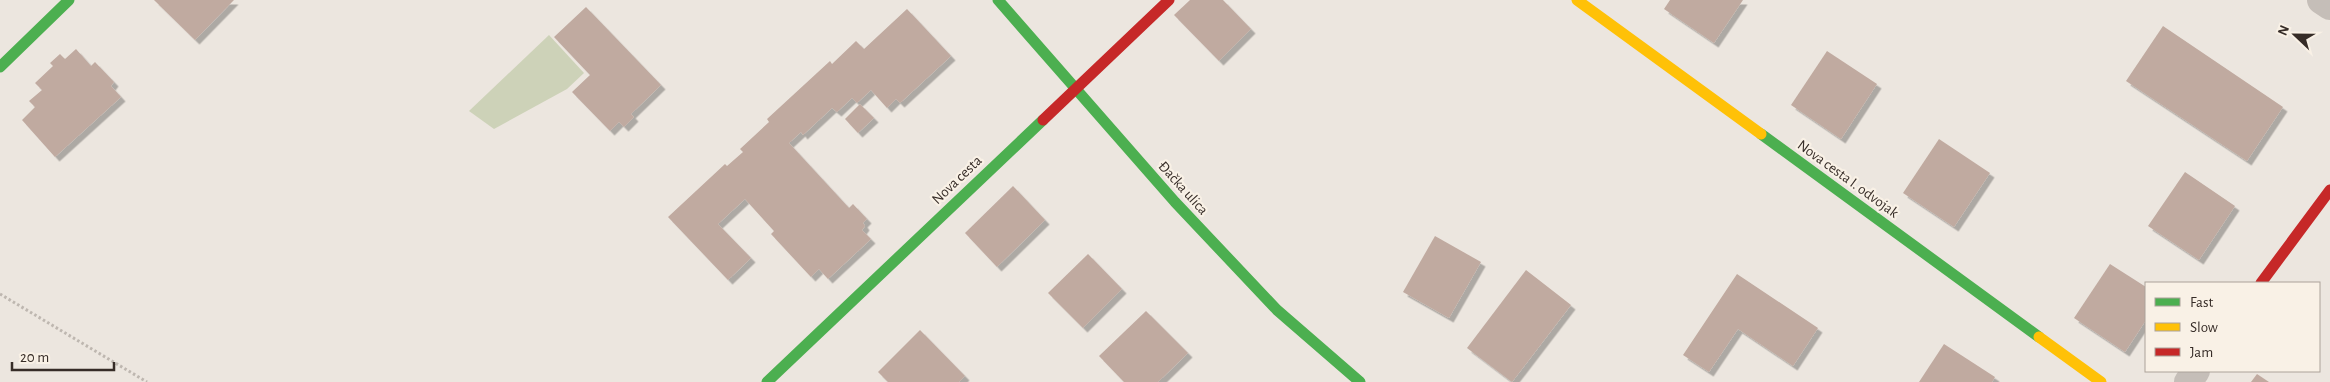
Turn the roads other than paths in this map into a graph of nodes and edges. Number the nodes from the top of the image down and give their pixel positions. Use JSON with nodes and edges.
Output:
{"nodes":[{"id":1,"x":69,"y":0,"type":"edge"},
{"id":2,"x":998,"y":0,"type":"edge"},
{"id":3,"x":1169,"y":0,"type":"edge"},
{"id":4,"x":1577,"y":0,"type":"edge"},
{"id":5,"x":2321,"y":0,"type":"edge"},
{"id":6,"x":2330,"y":6,"type":"edge"},
{"id":7,"x":0,"y":67,"type":"edge"},
{"id":8,"x":1076,"y":89,"type":"junction"},
{"id":9,"x":2330,"y":190,"type":"edge"},
{"id":10,"x":2262,"y":282,"type":"edge"},
{"id":11,"x":766,"y":382,"type":"edge"},
{"id":12,"x":1360,"y":382,"type":"edge"},
{"id":13,"x":2101,"y":382,"type":"edge"}],
"edges":[{"from":1,"to":7,"type":"street"},
{"from":2,"to":8,"type":"street","name":"Đačka ulica"},
{"from":3,"to":8,"type":"street","name":"Nova cesta"},
{"from":4,"to":13,"type":"street","name":"Nova cesta I. odvojak"},
{"from":5,"to":6,"type":"street"},
{"from":8,"to":11,"type":"street","name":"Nova cesta"},
{"from":8,"to":12,"type":"street","name":"Đačka ulica"},
{"from":9,"to":10,"type":"street"}]}
